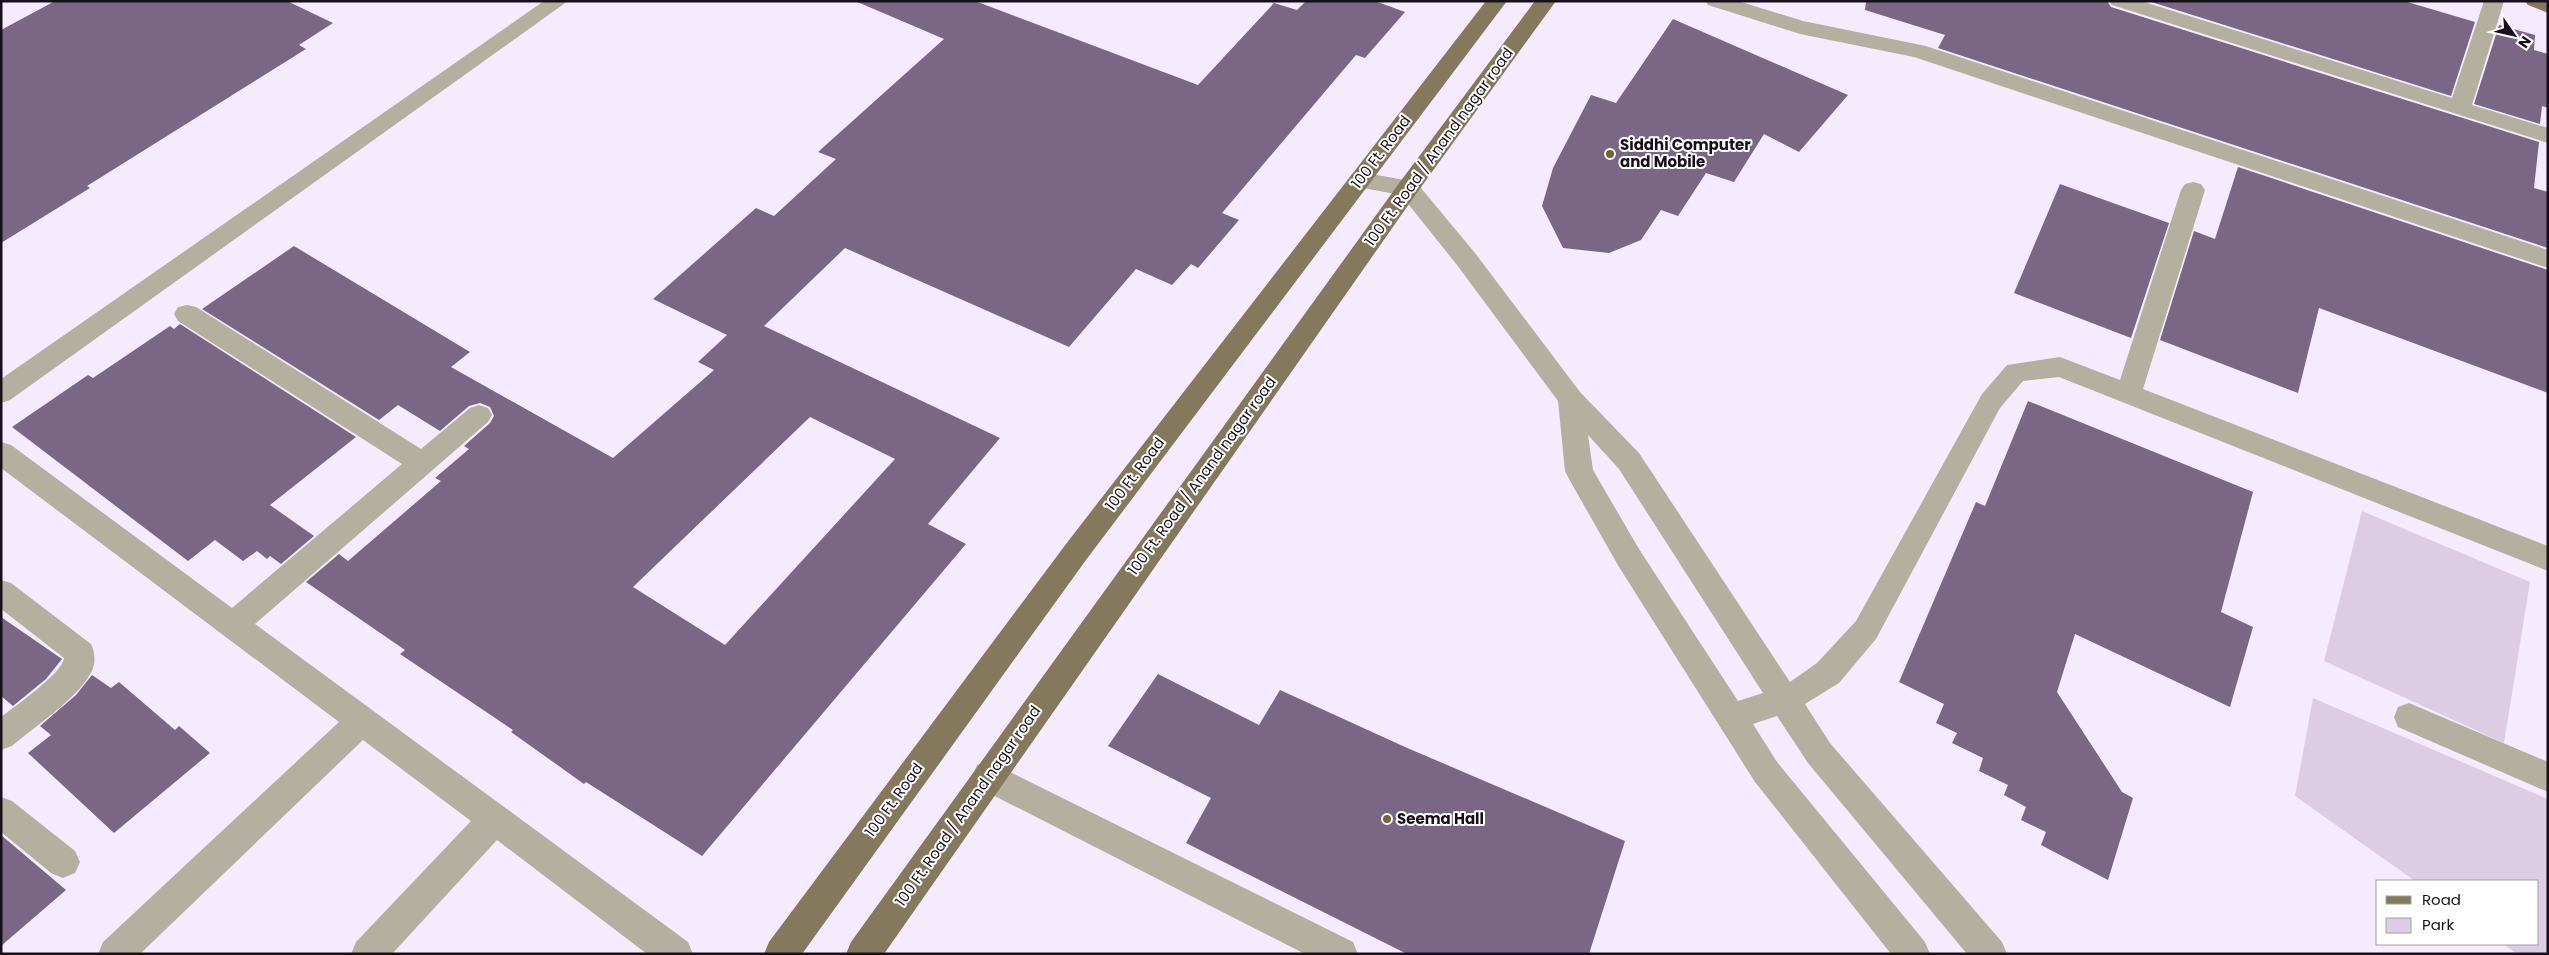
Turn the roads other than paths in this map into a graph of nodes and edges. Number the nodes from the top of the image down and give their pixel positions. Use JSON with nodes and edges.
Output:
{"nodes":[{"id":1,"x":558,"y":1,"type":"edge"},
{"id":2,"x":1497,"y":1,"type":"edge"},
{"id":3,"x":1546,"y":1,"type":"edge"},
{"id":4,"x":1715,"y":1,"type":"edge"},
{"id":5,"x":2119,"y":1,"type":"edge"},
{"id":6,"x":2494,"y":1,"type":"edge"},
{"id":7,"x":2535,"y":1,"type":"edge"},
{"id":8,"x":2548,"y":7,"type":"edge"},
{"id":9,"x":2460,"y":108,"type":"junction"},
{"id":10,"x":2548,"y":136,"type":"edge"},
{"id":11,"x":1360,"y":180,"type":"junction"},
{"id":12,"x":1408,"y":188,"type":"junction"},
{"id":13,"x":2193,"y":190,"type":"dead end"},
{"id":14,"x":2548,"y":259,"type":"edge"},
{"id":15,"x":188,"y":314,"type":"dead end"},
{"id":16,"x":1,"y":393,"type":"edge"},
{"id":17,"x":2129,"y":393,"type":"junction"},
{"id":18,"x":1572,"y":399,"type":"junction"},
{"id":19,"x":479,"y":414,"type":"dead end"},
{"id":20,"x":1,"y":453,"type":"edge"},
{"id":21,"x":422,"y":463,"type":"junction"},
{"id":22,"x":2548,"y":559,"type":"edge"},
{"id":23,"x":1,"y":592,"type":"edge"},
{"id":24,"x":233,"y":625,"type":"junction"},
{"id":25,"x":1783,"y":700,"type":"junction"},
{"id":26,"x":1731,"y":717,"type":"junction"},
{"id":27,"x":2409,"y":717,"type":"dead end"},
{"id":28,"x":362,"y":721,"type":"junction"},
{"id":29,"x":1,"y":736,"type":"edge"},
{"id":30,"x":988,"y":776,"type":"junction"},
{"id":31,"x":2548,"y":777,"type":"edge"},
{"id":32,"x":1,"y":812,"type":"edge"},
{"id":33,"x":494,"y":819,"type":"junction"},
{"id":34,"x":63,"y":862,"type":"dead end"},
{"id":35,"x":115,"y":954,"type":"edge"},
{"id":36,"x":368,"y":954,"type":"edge"},
{"id":37,"x":676,"y":954,"type":"edge"},
{"id":38,"x":781,"y":954,"type":"edge"},
{"id":39,"x":863,"y":954,"type":"edge"},
{"id":40,"x":1341,"y":954,"type":"edge"},
{"id":41,"x":1913,"y":954,"type":"edge"},
{"id":42,"x":1990,"y":954,"type":"edge"}],
"edges":[{"from":1,"to":16,"type":"street"},
{"from":2,"to":11,"type":"main road","name":"100 Ft. Road"},
{"from":3,"to":12,"type":"main road","name":"100 Ft. Road / Anand nagar road"},
{"from":4,"to":14,"type":"street"},
{"from":5,"to":9,"type":"street"},
{"from":6,"to":9,"type":"street"},
{"from":7,"to":8,"type":"main road"},
{"from":9,"to":10,"type":"street"},
{"from":11,"to":12,"type":"street"},
{"from":11,"to":38,"type":"main road","name":"100 Ft. Road"},
{"from":12,"to":18,"type":"street"},
{"from":12,"to":30,"type":"main road","name":"100 Ft. Road / Anand nagar road"},
{"from":13,"to":17,"type":"street"},
{"from":15,"to":21,"type":"street"},
{"from":17,"to":22,"type":"street"},
{"from":17,"to":25,"type":"street"},
{"from":18,"to":25,"type":"street"},
{"from":18,"to":26,"type":"street"},
{"from":19,"to":21,"type":"street"},
{"from":20,"to":24,"type":"street"},
{"from":21,"to":24,"type":"street"},
{"from":23,"to":29,"type":"street"},
{"from":24,"to":28,"type":"street"},
{"from":25,"to":26,"type":"street"},
{"from":25,"to":42,"type":"street"},
{"from":26,"to":41,"type":"street"},
{"from":27,"to":31,"type":"street"},
{"from":28,"to":33,"type":"street"},
{"from":28,"to":35,"type":"street"},
{"from":30,"to":39,"type":"main road","name":"100 Ft. Road / Anand nagar road"},
{"from":30,"to":40,"type":"street"},
{"from":32,"to":34,"type":"street"},
{"from":33,"to":36,"type":"street"},
{"from":33,"to":37,"type":"street"}]}
